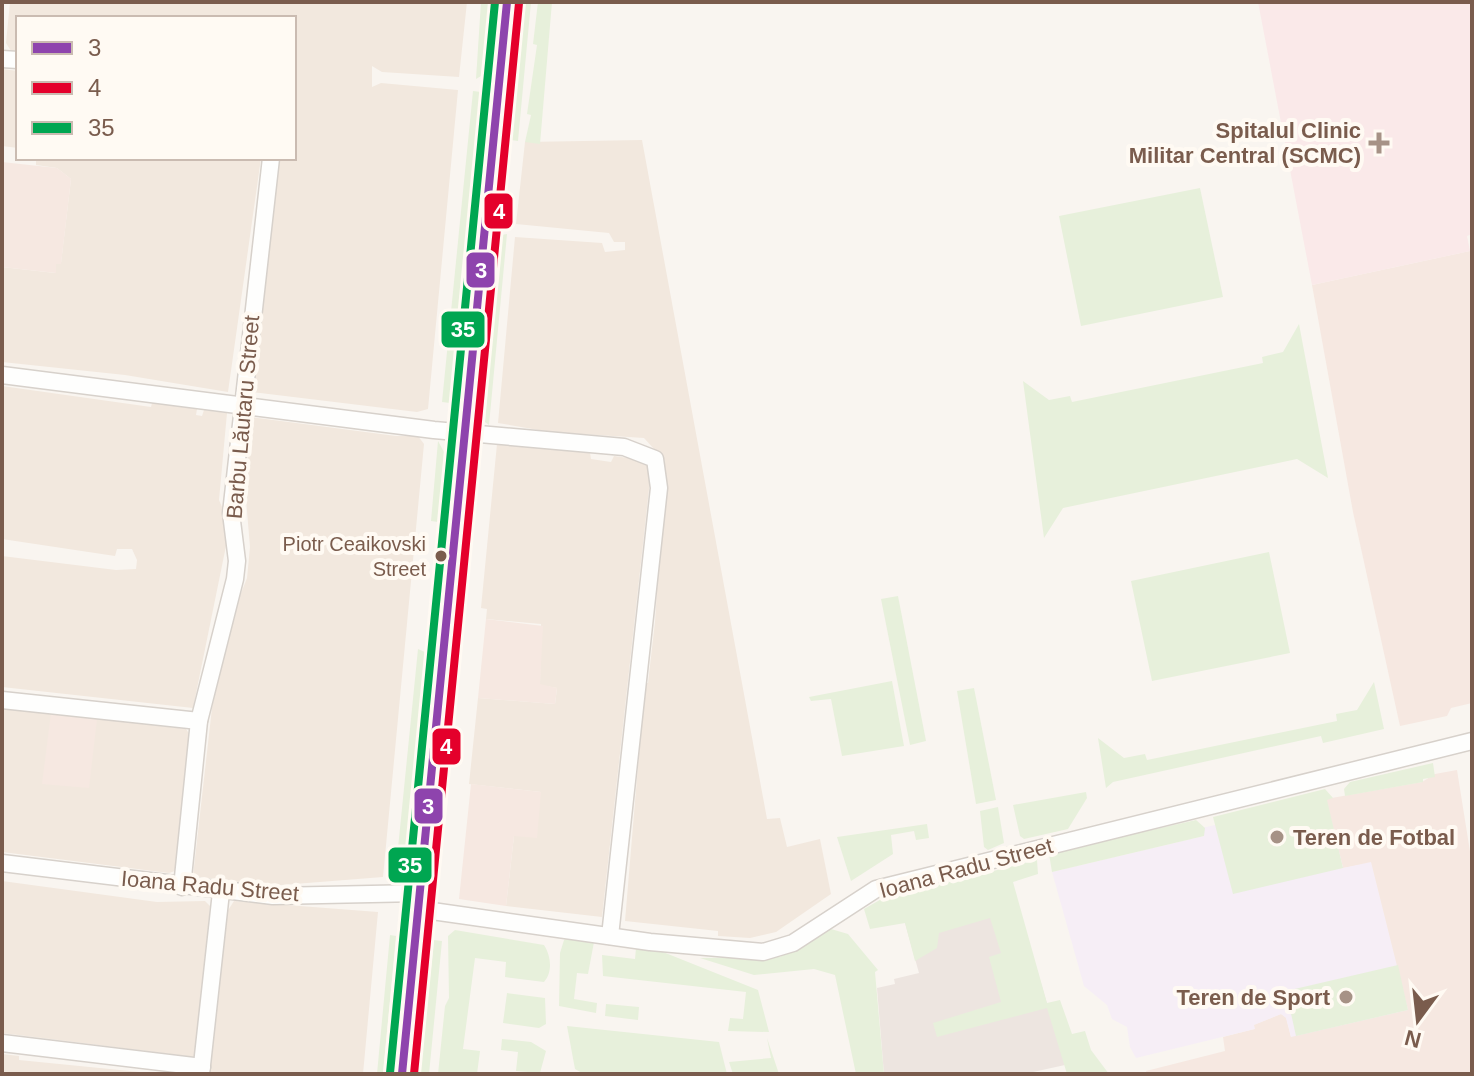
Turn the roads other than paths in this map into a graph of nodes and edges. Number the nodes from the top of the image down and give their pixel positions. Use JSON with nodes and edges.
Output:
{"nodes":[{"id":1,"x":507,"y":2,"type":"edge"},
{"id":2,"x":271,"y":160,"type":"edge"},
{"id":3,"x":2,"y":375,"type":"edge"},
{"id":4,"x":241,"y":405,"type":"junction"},
{"id":5,"x":465,"y":434,"type":"junction"},
{"id":6,"x":2,"y":700,"type":"edge"},
{"id":7,"x":199,"y":721,"type":"junction"},
{"id":8,"x":1472,"y":741,"type":"edge"},
{"id":9,"x":2,"y":863,"type":"edge"},
{"id":10,"x":182,"y":887,"type":"junction"},
{"id":11,"x":221,"y":892,"type":"junction"},
{"id":12,"x":419,"y":901,"type":"junction"},
{"id":13,"x":610,"y":936,"type":"junction"},
{"id":14,"x":2,"y":1043,"type":"edge"},
{"id":15,"x":201,"y":1071,"type":"edge"},
{"id":16,"x":402,"y":1074,"type":"edge"}],
"edges":[{"from":1,"to":5,"type":"main road"},
{"from":2,"to":4,"type":"street","name":"Barbu Lăutaru Street"},
{"from":3,"to":4,"type":"street"},
{"from":4,"to":5,"type":"street"},
{"from":4,"to":7,"type":"street","name":"Barbu Lăutaru Street"},
{"from":5,"to":12,"type":"main road"},
{"from":5,"to":13,"type":"street"},
{"from":6,"to":7,"type":"street"},
{"from":7,"to":10,"type":"street","name":"Barbu Lăutaru Street"},
{"from":8,"to":13,"type":"street","name":"Ioana Radu Street"},
{"from":9,"to":10,"type":"street","name":"Ioana Radu Street"},
{"from":10,"to":11,"type":"street","name":"Ioana Radu Street"},
{"from":11,"to":12,"type":"street","name":"Ioana Radu Street"},
{"from":11,"to":15,"type":"street"},
{"from":12,"to":13,"type":"street","name":"Ioana Radu Street"},
{"from":12,"to":16,"type":"main road"},
{"from":14,"to":15,"type":"street"}]}
